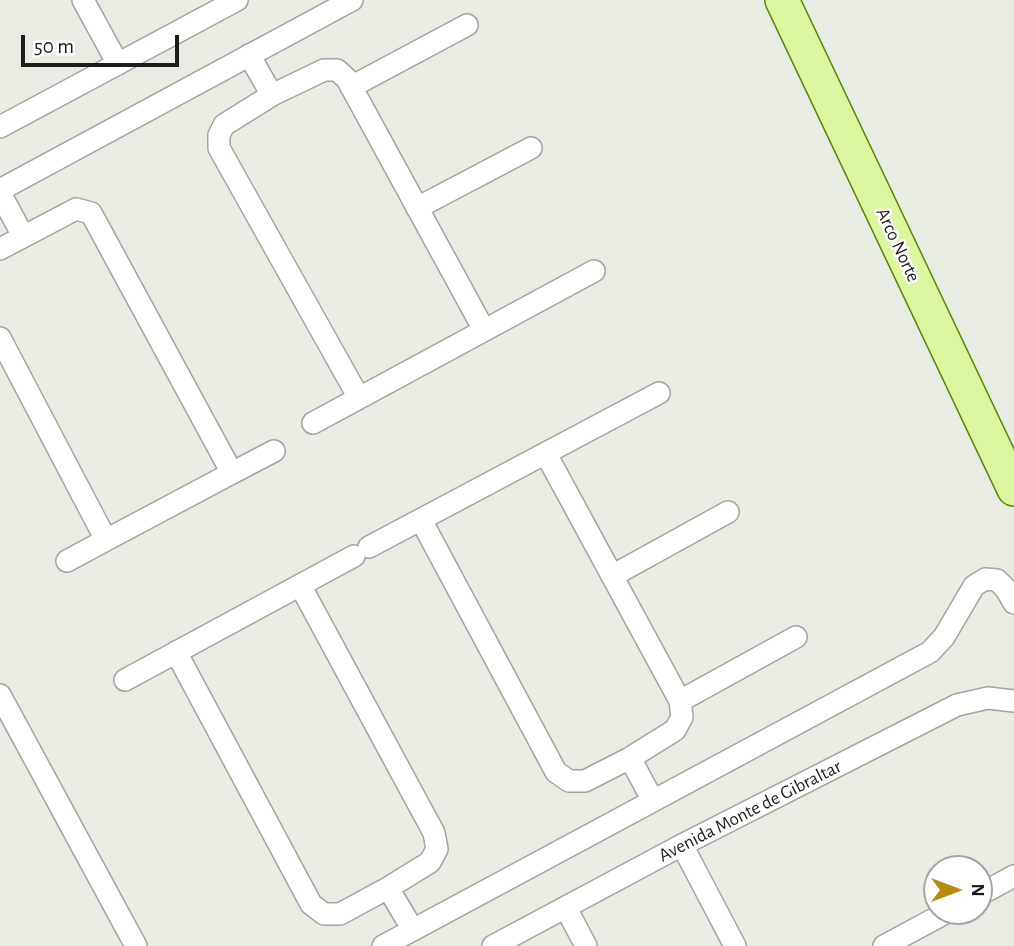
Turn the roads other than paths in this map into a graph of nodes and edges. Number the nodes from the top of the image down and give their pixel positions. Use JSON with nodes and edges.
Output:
{"nodes":[{"id":1,"x":83,"y":0,"type":"edge"},
{"id":2,"x":352,"y":0,"type":"edge"},
{"id":3,"x":782,"y":0,"type":"edge"},
{"id":4,"x":234,"y":1,"type":"edge"},
{"id":5,"x":467,"y":24,"type":"dead end"},
{"id":6,"x":249,"y":55,"type":"junction"},
{"id":7,"x":118,"y":64,"type":"junction"},
{"id":8,"x":351,"y":87,"type":"junction"},
{"id":9,"x":272,"y":96,"type":"junction"},
{"id":10,"x":0,"y":127,"type":"edge"},
{"id":11,"x":531,"y":148,"type":"dead end"},
{"id":12,"x":0,"y":191,"type":"edge"},
{"id":13,"x":418,"y":208,"type":"junction"},
{"id":14,"x":23,"y":236,"type":"junction"},
{"id":15,"x":0,"y":250,"type":"edge"},
{"id":16,"x":594,"y":271,"type":"dead end"},
{"id":17,"x":484,"y":331,"type":"junction"},
{"id":18,"x":0,"y":338,"type":"edge"},
{"id":19,"x":659,"y":393,"type":"dead end"},
{"id":20,"x":359,"y":398,"type":"junction"},
{"id":21,"x":313,"y":423,"type":"dead end"},
{"id":22,"x":274,"y":451,"type":"dead end"},
{"id":23,"x":546,"y":454,"type":"junction"},
{"id":24,"x":232,"y":473,"type":"junction"},
{"id":25,"x":1014,"y":489,"type":"edge"},
{"id":26,"x":729,"y":512,"type":"dead end"},
{"id":27,"x":421,"y":520,"type":"junction"},
{"id":28,"x":106,"y":540,"type":"junction"},
{"id":29,"x":67,"y":561,"type":"dead end"},
{"id":30,"x":612,"y":576,"type":"junction"},
{"id":31,"x":300,"y":585,"type":"junction"},
{"id":32,"x":1014,"y":603,"type":"edge"},
{"id":33,"x":796,"y":637,"type":"dead end"},
{"id":34,"x":176,"y":652,"type":"junction"},
{"id":35,"x":125,"y":680,"type":"dead end"},
{"id":36,"x":0,"y":695,"type":"edge"},
{"id":37,"x":680,"y":701,"type":"junction"},
{"id":38,"x":1014,"y":701,"type":"edge"},
{"id":39,"x":630,"y":758,"type":"junction"},
{"id":40,"x":653,"y":801,"type":"junction"},
{"id":41,"x":682,"y":845,"type":"junction"},
{"id":42,"x":1014,"y":876,"type":"edge"},
{"id":43,"x":993,"y":887,"type":"edge"},
{"id":44,"x":388,"y":888,"type":"junction"},
{"id":45,"x":566,"y":908,"type":"junction"},
{"id":46,"x":925,"y":925,"type":"edge"},
{"id":47,"x":413,"y":930,"type":"junction"},
{"id":48,"x":892,"y":944,"type":"edge"},
{"id":49,"x":136,"y":946,"type":"edge"},
{"id":50,"x":383,"y":946,"type":"edge"},
{"id":51,"x":493,"y":946,"type":"edge"},
{"id":52,"x":586,"y":946,"type":"edge"},
{"id":53,"x":736,"y":946,"type":"edge"}],
"edges":[{"from":1,"to":7,"type":"street"},
{"from":2,"to":6,"type":"street"},
{"from":3,"to":25,"type":"main road","name":"Arco Norte"},
{"from":4,"to":7,"type":"street"},
{"from":5,"to":8,"type":"street"},
{"from":6,"to":9,"type":"street"},
{"from":6,"to":12,"type":"street"},
{"from":7,"to":10,"type":"street"},
{"from":8,"to":9,"type":"street"},
{"from":8,"to":13,"type":"street"},
{"from":9,"to":20,"type":"street"},
{"from":11,"to":13,"type":"street"},
{"from":12,"to":14,"type":"street"},
{"from":13,"to":17,"type":"street"},
{"from":14,"to":15,"type":"street"},
{"from":14,"to":24,"type":"street"},
{"from":16,"to":17,"type":"street"},
{"from":17,"to":20,"type":"street"},
{"from":18,"to":28,"type":"street"},
{"from":19,"to":23,"type":"street"},
{"from":20,"to":21,"type":"street"},
{"from":22,"to":24,"type":"street"},
{"from":23,"to":27,"type":"street"},
{"from":23,"to":30,"type":"street"},
{"from":24,"to":28,"type":"street"},
{"from":26,"to":30,"type":"street"},
{"from":27,"to":31,"type":"street"},
{"from":27,"to":39,"type":"street"},
{"from":28,"to":29,"type":"street"},
{"from":30,"to":37,"type":"street"},
{"from":31,"to":34,"type":"street"},
{"from":31,"to":44,"type":"street"},
{"from":32,"to":40,"type":"street"},
{"from":33,"to":37,"type":"street"},
{"from":34,"to":35,"type":"street"},
{"from":34,"to":44,"type":"street"},
{"from":36,"to":49,"type":"street"},
{"from":37,"to":39,"type":"street"},
{"from":38,"to":41,"type":"street","name":"Avenida Monte de Gibraltar"},
{"from":39,"to":40,"type":"street"},
{"from":40,"to":47,"type":"street"},
{"from":41,"to":45,"type":"street","name":"Avenida Monte de Gibraltar"},
{"from":41,"to":53,"type":"street"},
{"from":42,"to":43,"type":"street"},
{"from":44,"to":47,"type":"street"},
{"from":45,"to":51,"type":"street","name":"Avenida Monte de Gibraltar"},
{"from":45,"to":52,"type":"street"},
{"from":46,"to":48,"type":"street"},
{"from":47,"to":50,"type":"street"}]}
